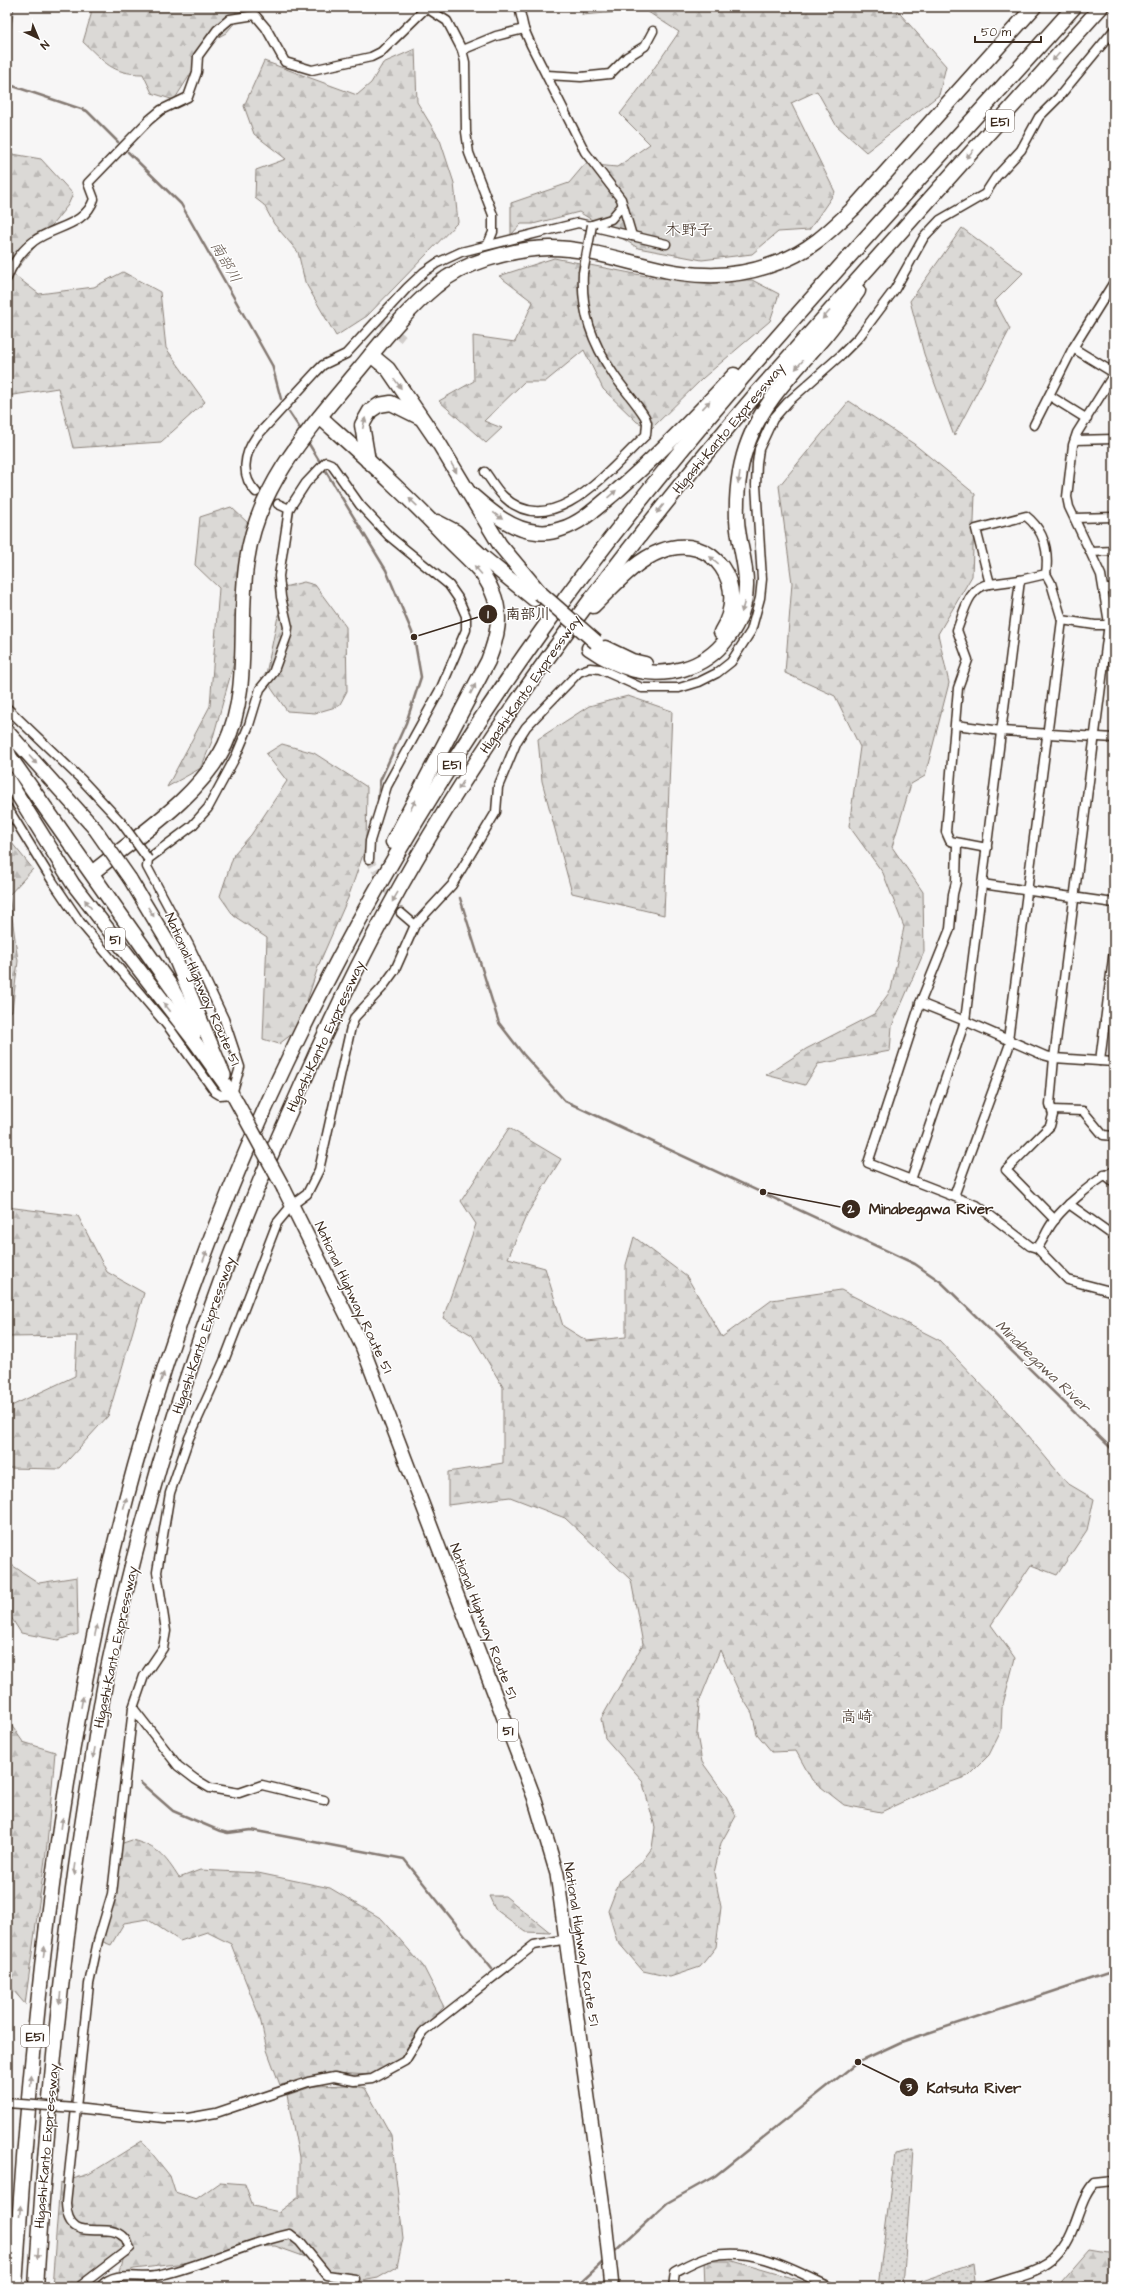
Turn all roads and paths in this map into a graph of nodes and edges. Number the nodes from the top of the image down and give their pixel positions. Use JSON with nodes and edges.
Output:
{"nodes":[{"id":1,"x":519,"y":7,"type":"edge"},
{"id":2,"x":1034,"y":7,"type":"edge"},
{"id":3,"x":1074,"y":7,"type":"edge"},
{"id":4,"x":1101,"y":7,"type":"edge"},
{"id":5,"x":426,"y":8,"type":"edge"},
{"id":6,"x":524,"y":28,"type":"junction"},
{"id":7,"x":1114,"y":30,"type":"edge"},
{"id":8,"x":653,"y":31,"type":"dead end"},
{"id":9,"x":462,"y":50,"type":"junction"},
{"id":10,"x":547,"y":76,"type":"junction"},
{"id":11,"x":622,"y":206,"type":"junction"},
{"id":12,"x":592,"y":225,"type":"junction"},
{"id":13,"x":872,"y":232,"type":"junction"},
{"id":14,"x":899,"y":234,"type":"junction"},
{"id":15,"x":632,"y":236,"type":"junction"},
{"id":16,"x":488,"y":244,"type":"junction"},
{"id":17,"x":666,"y":244,"type":"dead end"},
{"id":18,"x":7,"y":278,"type":"edge"},
{"id":19,"x":1114,"y":282,"type":"edge"},
{"id":20,"x":1073,"y":348,"type":"junction"},
{"id":21,"x":371,"y":355,"type":"junction"},
{"id":22,"x":1114,"y":374,"type":"edge"},
{"id":23,"x":1050,"y":396,"type":"junction"},
{"id":24,"x":320,"y":417,"type":"junction"},
{"id":25,"x":421,"y":418,"type":"junction"},
{"id":26,"x":1086,"y":418,"type":"junction"},
{"id":27,"x":1034,"y":425,"type":"dead end"},
{"id":28,"x":1114,"y":439,"type":"edge"},
{"id":29,"x":1075,"y":440,"type":"junction"},
{"id":30,"x":368,"y":461,"type":"junction"},
{"id":31,"x":485,"y":472,"type":"dead end"},
{"id":32,"x":467,"y":491,"type":"junction"},
{"id":33,"x":256,"y":492,"type":"dead end"},
{"id":34,"x":278,"y":504,"type":"dead end"},
{"id":35,"x":290,"y":509,"type":"junction"},
{"id":36,"x":1114,"y":517,"type":"edge"},
{"id":37,"x":430,"y":518,"type":"junction"},
{"id":38,"x":1075,"y":518,"type":"junction"},
{"id":39,"x":1114,"y":551,"type":"edge"},
{"id":40,"x":1091,"y":552,"type":"junction"},
{"id":41,"x":1046,"y":574,"type":"junction"},
{"id":42,"x":1020,"y":580,"type":"junction"},
{"id":43,"x":990,"y":584,"type":"junction"},
{"id":44,"x":1104,"y":589,"type":"junction"},
{"id":45,"x":1114,"y":589,"type":"edge"},
{"id":46,"x":537,"y":596,"type":"junction"},
{"id":47,"x":1062,"y":620,"type":"junction"},
{"id":48,"x":1111,"y":626,"type":"edge"},
{"id":49,"x":593,"y":645,"type":"junction"},
{"id":50,"x":527,"y":687,"type":"junction"},
{"id":51,"x":7,"y":708,"type":"edge"},
{"id":52,"x":956,"y":725,"type":"junction"},
{"id":53,"x":7,"y":731,"type":"edge"},
{"id":54,"x":1001,"y":731,"type":"junction"},
{"id":55,"x":1047,"y":734,"type":"junction"},
{"id":56,"x":1095,"y":737,"type":"junction"},
{"id":57,"x":1114,"y":738,"type":"edge"},
{"id":58,"x":8,"y":755,"type":"edge"},
{"id":59,"x":7,"y":778,"type":"edge"},
{"id":60,"x":7,"y":807,"type":"edge"},
{"id":61,"x":957,"y":844,"type":"junction"},
{"id":62,"x":987,"y":848,"type":"junction"},
{"id":63,"x":148,"y":859,"type":"junction"},
{"id":64,"x":369,"y":859,"type":"tunnel mouth"},
{"id":65,"x":92,"y":873,"type":"junction"},
{"id":66,"x":982,"y":884,"type":"junction"},
{"id":67,"x":1027,"y":890,"type":"junction"},
{"id":68,"x":1075,"y":897,"type":"junction"},
{"id":69,"x":368,"y":903,"type":"junction"},
{"id":70,"x":1114,"y":903,"type":"edge"},
{"id":71,"x":400,"y":913,"type":"tunnel mouth"},
{"id":72,"x":415,"y":925,"type":"junction"},
{"id":73,"x":1114,"y":950,"type":"edge"},
{"id":74,"x":1112,"y":981,"type":"edge"},
{"id":75,"x":172,"y":988,"type":"junction"},
{"id":76,"x":920,"y":1003,"type":"junction"},
{"id":77,"x":965,"y":1021,"type":"junction"},
{"id":78,"x":1105,"y":1021,"type":"junction"},
{"id":79,"x":1114,"y":1021,"type":"edge"},
{"id":80,"x":204,"y":1028,"type":"junction"},
{"id":81,"x":1009,"y":1040,"type":"junction"},
{"id":82,"x":1054,"y":1058,"type":"junction"},
{"id":83,"x":1100,"y":1061,"type":"junction"},
{"id":84,"x":1114,"y":1062,"type":"edge"},
{"id":85,"x":211,"y":1067,"type":"junction"},
{"id":86,"x":233,"y":1096,"type":"junction"},
{"id":87,"x":1052,"y":1110,"type":"junction"},
{"id":88,"x":1114,"y":1136,"type":"edge"},
{"id":89,"x":1114,"y":1171,"type":"edge"},
{"id":90,"x":1104,"y":1175,"type":"junction"},
{"id":91,"x":911,"y":1180,"type":"junction"},
{"id":92,"x":1114,"y":1183,"type":"edge"},
{"id":93,"x":954,"y":1196,"type":"junction"},
{"id":94,"x":1069,"y":1204,"type":"junction"},
{"id":95,"x":292,"y":1205,"type":"junction"},
{"id":96,"x":1055,"y":1220,"type":"junction"},
{"id":97,"x":1114,"y":1236,"type":"edge"},
{"id":98,"x":1036,"y":1248,"type":"junction"},
{"id":99,"x":1114,"y":1292,"type":"edge"},
{"id":100,"x":133,"y":1708,"type":"junction"},
{"id":101,"x":324,"y":1800,"type":"dead end"},
{"id":102,"x":567,"y":1938,"type":"junction"},
{"id":103,"x":7,"y":2102,"type":"edge"},
{"id":104,"x":76,"y":2108,"type":"junction"},
{"id":105,"x":1114,"y":2181,"type":"edge"},
{"id":106,"x":355,"y":2279,"type":"dead end"},
{"id":107,"x":16,"y":2282,"type":"edge"},
{"id":108,"x":36,"y":2287,"type":"edge"},
{"id":109,"x":79,"y":2287,"type":"edge"},
{"id":110,"x":100,"y":2287,"type":"edge"},
{"id":111,"x":612,"y":2287,"type":"edge"},
{"id":112,"x":673,"y":2287,"type":"edge"},
{"id":113,"x":830,"y":2287,"type":"edge"},
{"id":114,"x":986,"y":2287,"type":"edge"}],
"edges":[{"from":1,"to":6,"type":"street"},
{"from":2,"to":21,"type":"highway"},
{"from":3,"to":13,"type":"highway","name":"Higashi-Kanto Expressway","number":"E51"},
{"from":4,"to":14,"type":"highway","name":"Higashi-Kanto Expressway","number":"E51","one_way":true},
{"from":5,"to":9,"type":"street"},
{"from":5,"to":18,"type":"street"},
{"from":6,"to":9,"type":"street"},
{"from":6,"to":10,"type":"street"},
{"from":7,"to":72,"type":"street"},
{"from":8,"to":10,"type":"street"},
{"from":9,"to":16,"type":"street"},
{"from":10,"to":11,"type":"street"},
{"from":11,"to":12,"type":"street"},
{"from":11,"to":15,"type":"street"},
{"from":12,"to":15,"type":"street"},
{"from":12,"to":16,"type":"street"},
{"from":12,"to":31,"type":"street","bridge":true},
{"from":32,"to":13,"type":"highway","one_way":true},
{"from":13,"to":69,"type":"highway","name":"Higashi-Kanto Expressway","number":"E51"},
{"from":14,"to":49,"type":"highway","one_way":true},
{"from":14,"to":50,"type":"highway","name":"Higashi-Kanto Expressway","number":"E51","one_way":true},
{"from":15,"to":17,"type":"street"},
{"from":16,"to":33,"type":"street"},
{"from":19,"to":20,"type":"street"},
{"from":20,"to":22,"type":"street"},
{"from":20,"to":23,"type":"street"},
{"from":21,"to":24,"type":"highway"},
{"from":21,"to":25,"type":"highway","one_way":true},
{"from":22,"to":26,"type":"street"},
{"from":23,"to":26,"type":"street"},
{"from":23,"to":27,"type":"street"},
{"from":24,"to":30,"type":"highway"},
{"from":24,"to":65,"type":"highway"},
{"from":30,"to":25,"type":"highway","one_way":true},
{"from":25,"to":32,"type":"highway","one_way":true},
{"from":26,"to":29,"type":"street"},
{"from":28,"to":29,"type":"street"},
{"from":29,"to":38,"type":"street"},
{"from":37,"to":30,"type":"highway","one_way":true},
{"from":32,"to":46,"type":"highway"},
{"from":34,"to":35,"type":"street"},
{"from":35,"to":63,"type":"street"},
{"from":35,"to":64,"type":"street"},
{"from":36,"to":38,"type":"street"},
{"from":37,"to":46,"type":"highway"},
{"from":69,"to":37,"type":"highway","one_way":true},
{"from":38,"to":40,"type":"street"},
{"from":39,"to":40,"type":"street"},
{"from":40,"to":44,"type":"street"},
{"from":41,"to":42,"type":"street"},
{"from":41,"to":43,"type":"street"},
{"from":41,"to":47,"type":"street"},
{"from":42,"to":43,"type":"street"},
{"from":42,"to":54,"type":"street"},
{"from":43,"to":52,"type":"street"},
{"from":44,"to":45,"type":"street"},
{"from":44,"to":48,"type":"street"},
{"from":46,"to":49,"type":"highway","bridge":true},
{"from":47,"to":48,"type":"street"},
{"from":47,"to":55,"type":"street"},
{"from":48,"to":56,"type":"street"},
{"from":49,"to":50,"type":"highway","one_way":true},
{"from":50,"to":108,"type":"highway","name":"Higashi-Kanto Expressway","number":"E51","one_way":true},
{"from":51,"to":63,"type":"street","bridge":true},
{"from":52,"to":54,"type":"street"},
{"from":52,"to":61,"type":"street"},
{"from":53,"to":80,"type":"highway","name":"National Highway Route 51","number":"51","one_way":true,"bridge":true},
{"from":54,"to":55,"type":"street"},
{"from":54,"to":62,"type":"street"},
{"from":55,"to":56,"type":"street"},
{"from":55,"to":67,"type":"street"},
{"from":56,"to":57,"type":"street"},
{"from":56,"to":68,"type":"street"},
{"from":58,"to":65,"type":"highway"},
{"from":85,"to":59,"type":"highway","name":"National Highway Route 51","number":"51","one_way":true},
{"from":60,"to":86,"type":"street"},
{"from":61,"to":62,"type":"street"},
{"from":61,"to":76,"type":"street"},
{"from":62,"to":66,"type":"street"},
{"from":63,"to":86,"type":"street"},
{"from":65,"to":75,"type":"highway"},
{"from":66,"to":67,"type":"street"},
{"from":66,"to":77,"type":"street"},
{"from":67,"to":68,"type":"street"},
{"from":67,"to":81,"type":"street"},
{"from":68,"to":70,"type":"street"},
{"from":68,"to":82,"type":"street"},
{"from":107,"to":69,"type":"highway","name":"Higashi-Kanto Expressway","number":"E51","one_way":true},
{"from":71,"to":72,"type":"street"},
{"from":72,"to":95,"type":"street"},
{"from":73,"to":74,"type":"street"},
{"from":74,"to":78,"type":"street"},
{"from":75,"to":80,"type":"highway"},
{"from":75,"to":85,"type":"highway"},
{"from":76,"to":77,"type":"street"},
{"from":76,"to":91,"type":"street"},
{"from":77,"to":81,"type":"street"},
{"from":77,"to":91,"type":"street"},
{"from":78,"to":79,"type":"street"},
{"from":78,"to":83,"type":"street"},
{"from":80,"to":86,"type":"highway","name":"National Highway Route 51","number":"51"},
{"from":81,"to":82,"type":"street"},
{"from":81,"to":93,"type":"street"},
{"from":82,"to":83,"type":"street"},
{"from":82,"to":87,"type":"street"},
{"from":83,"to":84,"type":"street"},
{"from":85,"to":86,"type":"highway","name":"National Highway Route 51","number":"51"},
{"from":86,"to":95,"type":"highway","name":"National Highway Route 51","number":"51","bridge":true},
{"from":87,"to":88,"type":"street"},
{"from":87,"to":96,"type":"street"},
{"from":89,"to":90,"type":"street"},
{"from":90,"to":92,"type":"street"},
{"from":90,"to":94,"type":"street"},
{"from":91,"to":93,"type":"street"},
{"from":93,"to":98,"type":"street"},
{"from":94,"to":96,"type":"street"},
{"from":94,"to":97,"type":"street"},
{"from":95,"to":100,"type":"street"},
{"from":95,"to":102,"type":"highway","name":"National Highway Route 51","number":"51"},
{"from":96,"to":98,"type":"street"},
{"from":98,"to":99,"type":"street"},
{"from":100,"to":101,"type":"street"},
{"from":100,"to":104,"type":"street"},
{"from":102,"to":104,"type":"street"},
{"from":102,"to":111,"type":"highway","name":"National Highway Route 51","number":"51"},
{"from":103,"to":104,"type":"street","bridge":true},
{"from":104,"to":109,"type":"street"},
{"from":105,"to":114,"type":"street"},
{"from":106,"to":110,"type":"street"},
{"from":112,"to":113,"type":"street"}]}
